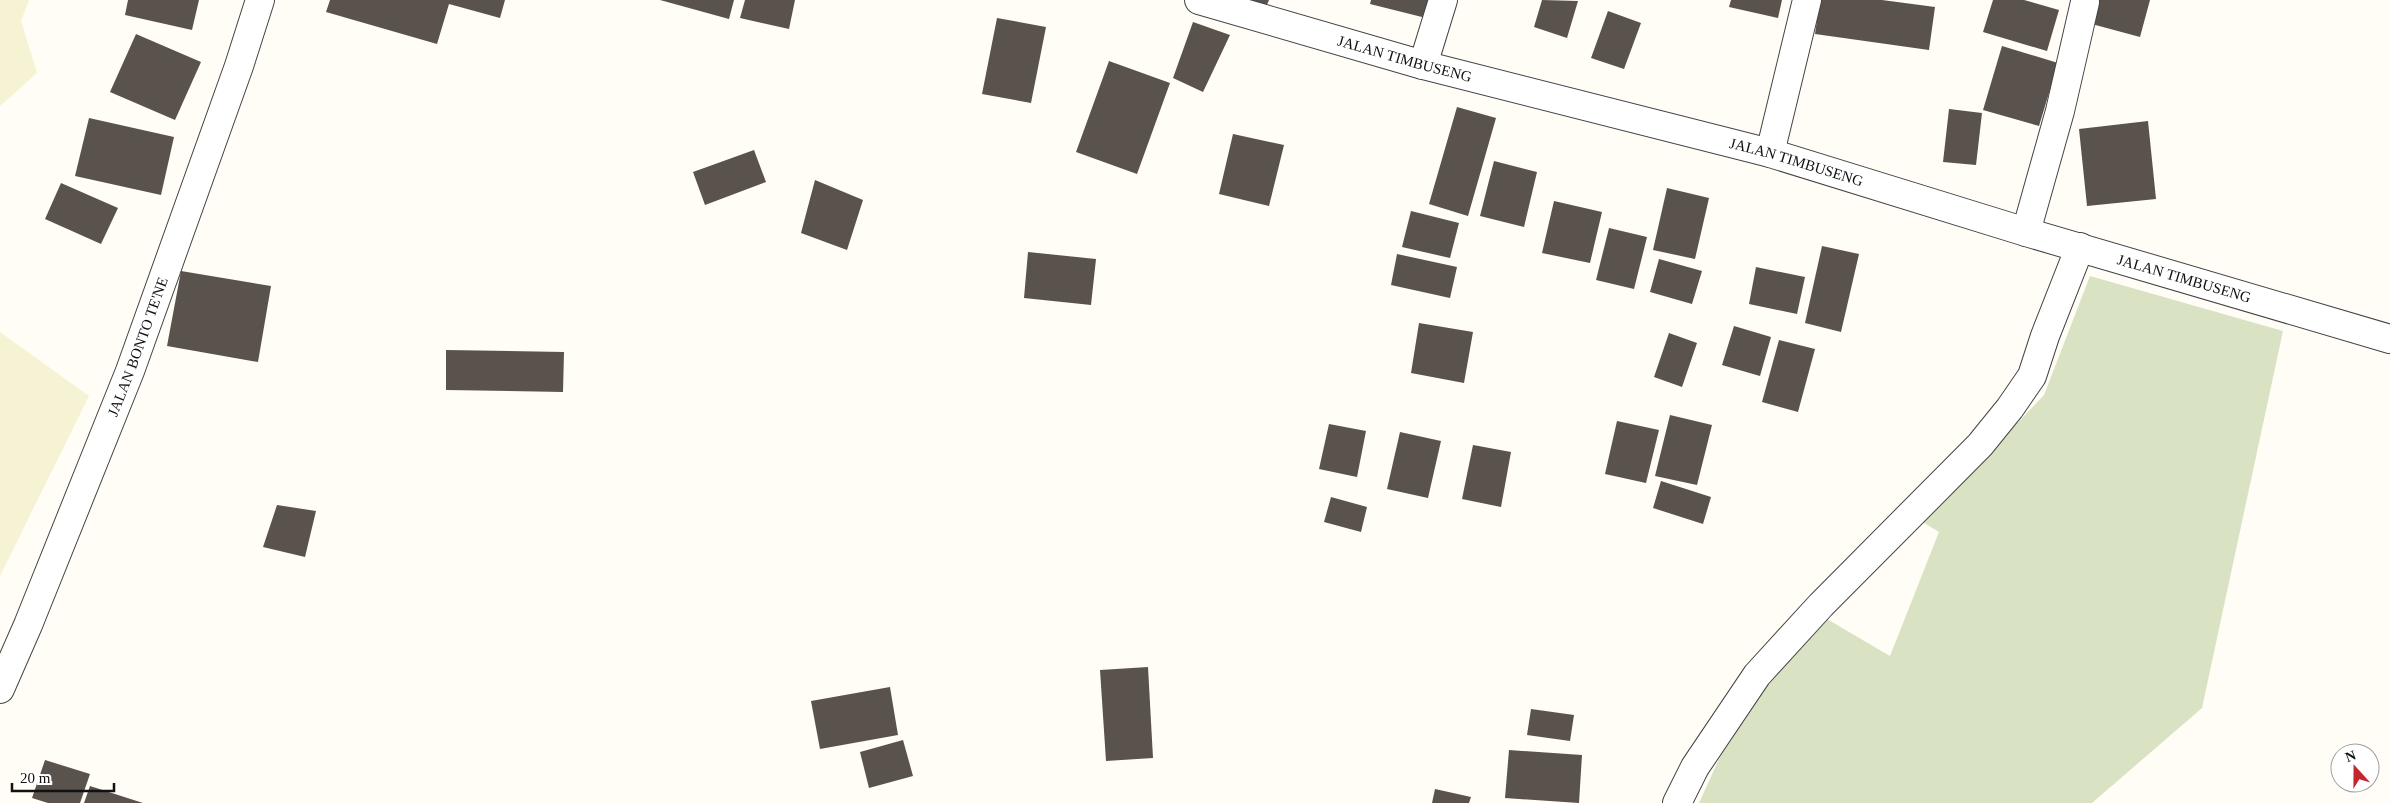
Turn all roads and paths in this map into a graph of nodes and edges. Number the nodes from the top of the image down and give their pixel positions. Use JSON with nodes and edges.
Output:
{"nodes":[{"id":1,"x":260,"y":0,"type":"edge"},
{"id":2,"x":1199,"y":0,"type":"edge"},
{"id":3,"x":1443,"y":0,"type":"edge"},
{"id":4,"x":1807,"y":0,"type":"edge"},
{"id":5,"x":2085,"y":2,"type":"dead end"},
{"id":6,"x":1423,"y":66,"type":"junction"},
{"id":7,"x":1770,"y":153,"type":"junction"},
{"id":8,"x":2026,"y":232,"type":"junction"},
{"id":9,"x":2080,"y":247,"type":"junction"},
{"id":10,"x":2390,"y":339,"type":"edge"},
{"id":11,"x":0,"y":689,"type":"edge"},
{"id":12,"x":1677,"y":803,"type":"edge"}],
"edges":[{"from":1,"to":11,"type":"street","name":"JALAN BONTO TE'NE"},
{"from":2,"to":6,"type":"street","name":"JALAN TIMBUSENG"},
{"from":3,"to":6,"type":"street"},
{"from":4,"to":7,"type":"street"},
{"from":5,"to":8,"type":"street"},
{"from":6,"to":7,"type":"street","name":"JALAN TIMBUSENG"},
{"from":7,"to":8,"type":"street","name":"JALAN TIMBUSENG"},
{"from":8,"to":9,"type":"street","name":"JALAN TIMBUSENG"},
{"from":9,"to":10,"type":"street","name":"JALAN TIMBUSENG"},
{"from":9,"to":12,"type":"street"}]}
